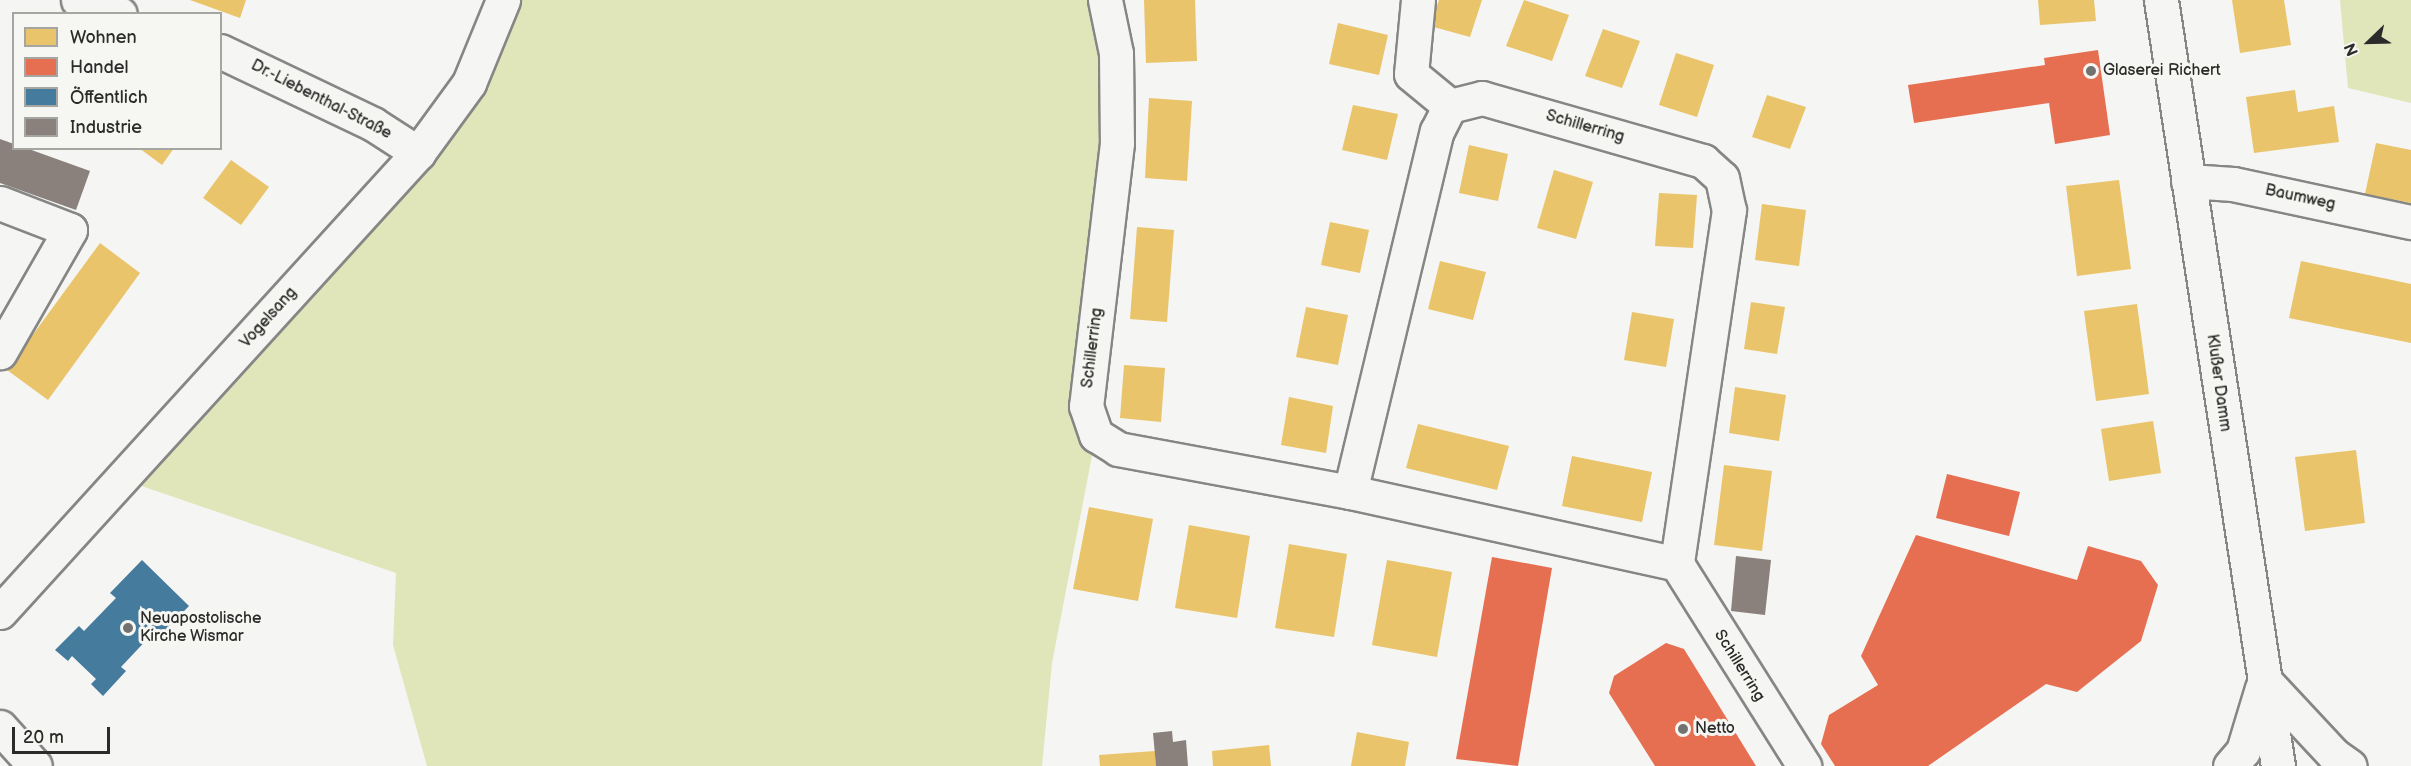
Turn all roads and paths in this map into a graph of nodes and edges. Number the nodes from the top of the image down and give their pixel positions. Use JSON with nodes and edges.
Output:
{"nodes":[{"id":1,"x":78,"y":0,"type":"edge"},
{"id":2,"x":503,"y":0,"type":"edge"},
{"id":3,"x":1105,"y":0,"type":"edge"},
{"id":4,"x":1418,"y":0,"type":"edge"},
{"id":5,"x":2161,"y":0,"type":"edge"},
{"id":6,"x":114,"y":12,"type":"edge"},
{"id":7,"x":222,"y":52,"type":"edge"},
{"id":8,"x":1450,"y":106,"type":"junction"},
{"id":9,"x":418,"y":153,"type":"junction"},
{"id":10,"x":2188,"y":181,"type":"junction"},
{"id":11,"x":0,"y":203,"type":"edge"},
{"id":12,"x":2411,"y":222,"type":"edge"},
{"id":13,"x":0,"y":352,"type":"edge"},
{"id":14,"x":1350,"y":492,"type":"junction"},
{"id":15,"x":1677,"y":564,"type":"junction"},
{"id":16,"x":0,"y":612,"type":"edge"},
{"id":17,"x":2264,"y":680,"type":"junction"},
{"id":18,"x":0,"y":727,"type":"edge"},
{"id":19,"x":35,"y":766,"type":"edge"},
{"id":20,"x":1804,"y":766,"type":"edge"},
{"id":21,"x":2230,"y":766,"type":"edge"},
{"id":22,"x":2278,"y":766,"type":"edge"},
{"id":23,"x":2350,"y":766,"type":"edge"}],
"edges":[{"from":1,"to":6,"type":"street"},
{"from":2,"to":9,"type":"street","name":"Vogelsang"},
{"from":3,"to":14,"type":"street","name":"Schillerring"},
{"from":4,"to":8,"type":"street"},
{"from":5,"to":10,"type":"street","name":"Klußer Damm"},
{"from":7,"to":9,"type":"street","name":"Dr.-Liebenthal-Straße"},
{"from":8,"to":14,"type":"street"},
{"from":8,"to":15,"type":"street","name":"Schillerring"},
{"from":9,"to":16,"type":"street","name":"Vogelsang"},
{"from":10,"to":12,"type":"street","name":"Baumweg"},
{"from":10,"to":17,"type":"street","name":"Klußer Damm"},
{"from":11,"to":13,"type":"street"},
{"from":14,"to":15,"type":"street","name":"Schillerring"},
{"from":15,"to":20,"type":"street","name":"Schillerring"},
{"from":17,"to":21,"type":"street"},
{"from":17,"to":22,"type":"street","name":"Klußer Damm"},
{"from":17,"to":23,"type":"street"},
{"from":18,"to":19,"type":"street"}]}
